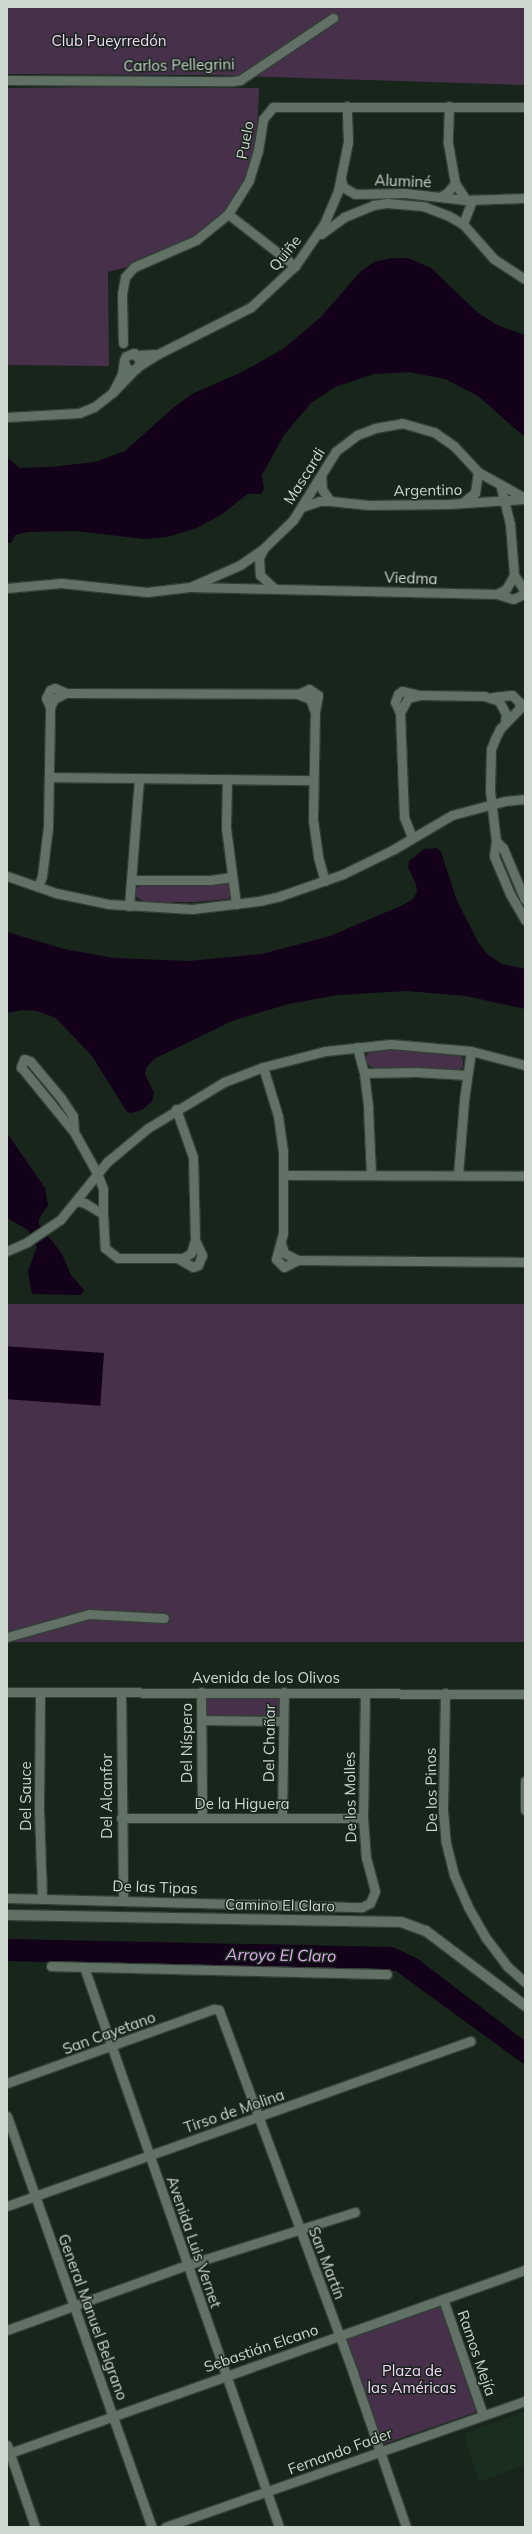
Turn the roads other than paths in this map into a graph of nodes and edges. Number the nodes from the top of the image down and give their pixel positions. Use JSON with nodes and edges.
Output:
{"nodes":[{"id":1,"x":334,"y":18,"type":"dead end"},
{"id":2,"x":7,"y":80,"type":"edge"},
{"id":3,"x":347,"y":106,"type":"junction"},
{"id":4,"x":450,"y":106,"type":"junction"},
{"id":5,"x":525,"y":107,"type":"edge"},
{"id":6,"x":341,"y":179,"type":"junction"},
{"id":7,"x":455,"y":183,"type":"junction"},
{"id":8,"x":355,"y":194,"type":"junction"},
{"id":9,"x":440,"y":197,"type":"junction"},
{"id":10,"x":525,"y":198,"type":"edge"},
{"id":11,"x":469,"y":200,"type":"junction"},
{"id":12,"x":333,"y":205,"type":"junction"},
{"id":13,"x":228,"y":214,"type":"junction"},
{"id":14,"x":344,"y":217,"type":"junction"},
{"id":15,"x":463,"y":224,"type":"junction"},
{"id":16,"x":312,"y":243,"type":"junction"},
{"id":17,"x":295,"y":266,"type":"junction"},
{"id":18,"x":525,"y":279,"type":"edge"},
{"id":19,"x":123,"y":343,"type":"junction"},
{"id":20,"x":136,"y":354,"type":"junction"},
{"id":21,"x":158,"y":354,"type":"junction"},
{"id":22,"x":124,"y":360,"type":"junction"},
{"id":23,"x":137,"y":367,"type":"junction"},
{"id":24,"x":113,"y":392,"type":"junction"},
{"id":25,"x":7,"y":417,"type":"edge"},
{"id":26,"x":478,"y":472,"type":"junction"},
{"id":27,"x":321,"y":474,"type":"junction"},
{"id":28,"x":500,"y":484,"type":"junction"},
{"id":29,"x":525,"y":498,"type":"edge"},
{"id":30,"x":330,"y":501,"type":"junction"},
{"id":31,"x":503,"y":501,"type":"junction"},
{"id":32,"x":460,"y":504,"type":"junction"},
{"id":33,"x":302,"y":506,"type":"junction"},
{"id":34,"x":263,"y":549,"type":"junction"},
{"id":35,"x":247,"y":561,"type":"junction"},
{"id":36,"x":232,"y":569,"type":"junction"},
{"id":37,"x":260,"y":570,"type":"junction"},
{"id":38,"x":514,"y":575,"type":"junction"},
{"id":39,"x":234,"y":586,"type":"junction"},
{"id":40,"x":190,"y":587,"type":"junction"},
{"id":41,"x":252,"y":587,"type":"junction"},
{"id":42,"x":7,"y":588,"type":"edge"},
{"id":43,"x":274,"y":588,"type":"junction"},
{"id":44,"x":497,"y":594,"type":"junction"},
{"id":45,"x":493,"y":697,"type":"junction"},
{"id":46,"x":505,"y":722,"type":"junction"},
{"id":47,"x":50,"y":777,"type":"junction"},
{"id":48,"x":138,"y":778,"type":"junction"},
{"id":49,"x":227,"y":779,"type":"junction"},
{"id":50,"x":313,"y":780,"type":"junction"},
{"id":51,"x":525,"y":799,"type":"edge"},
{"id":52,"x":490,"y":805,"type":"junction"},
{"id":53,"x":412,"y":837,"type":"junction"},
{"id":54,"x":496,"y":841,"type":"junction"},
{"id":55,"x":7,"y":876,"type":"edge"},
{"id":56,"x":232,"y":877,"type":"junction"},
{"id":57,"x":132,"y":880,"type":"junction"},
{"id":58,"x":326,"y":881,"type":"junction"},
{"id":59,"x":38,"y":887,"type":"junction"},
{"id":60,"x":525,"y":900,"type":"edge"},
{"id":61,"x":236,"y":904,"type":"junction"},
{"id":62,"x":129,"y":906,"type":"junction"},
{"id":63,"x":525,"y":920,"type":"edge"},
{"id":64,"x":357,"y":1047,"type":"junction"},
{"id":65,"x":471,"y":1051,"type":"junction"},
{"id":66,"x":525,"y":1065,"type":"edge"},
{"id":67,"x":263,"y":1067,"type":"junction"},
{"id":68,"x":364,"y":1073,"type":"junction"},
{"id":69,"x":467,"y":1075,"type":"junction"},
{"id":70,"x":176,"y":1109,"type":"junction"},
{"id":71,"x":74,"y":1132,"type":"junction"},
{"id":72,"x":97,"y":1173,"type":"junction"},
{"id":73,"x":283,"y":1175,"type":"junction"},
{"id":74,"x":370,"y":1175,"type":"junction"},
{"id":75,"x":458,"y":1175,"type":"junction"},
{"id":76,"x":525,"y":1176,"type":"edge"},
{"id":77,"x":76,"y":1201,"type":"junction"},
{"id":78,"x":103,"y":1214,"type":"junction"},
{"id":79,"x":195,"y":1240,"type":"junction"},
{"id":80,"x":7,"y":1251,"type":"edge"},
{"id":81,"x":178,"y":1259,"type":"junction"},
{"id":82,"x":525,"y":1262,"type":"edge"},
{"id":83,"x":164,"y":1618,"type":"dead end"},
{"id":84,"x":7,"y":1637,"type":"edge"},
{"id":85,"x":7,"y":1692,"type":"edge"},
{"id":86,"x":40,"y":1692,"type":"junction"},
{"id":87,"x":121,"y":1692,"type":"junction"},
{"id":88,"x":201,"y":1692,"type":"junction"},
{"id":89,"x":284,"y":1692,"type":"junction"},
{"id":90,"x":365,"y":1693,"type":"junction"},
{"id":91,"x":445,"y":1693,"type":"junction"},
{"id":92,"x":525,"y":1694,"type":"edge"},
{"id":93,"x":202,"y":1720,"type":"junction"},
{"id":94,"x":282,"y":1721,"type":"junction"},
{"id":95,"x":525,"y":1781,"type":"edge"},
{"id":96,"x":525,"y":1810,"type":"edge"},
{"id":97,"x":282,"y":1817,"type":"junction"},
{"id":98,"x":121,"y":1818,"type":"junction"},
{"id":99,"x":202,"y":1818,"type":"junction"},
{"id":100,"x":363,"y":1818,"type":"junction"},
{"id":101,"x":7,"y":1898,"type":"edge"},
{"id":102,"x":42,"y":1898,"type":"junction"},
{"id":103,"x":122,"y":1900,"type":"junction"},
{"id":104,"x":373,"y":1900,"type":"joint"},
{"id":105,"x":7,"y":1915,"type":"edge"},
{"id":106,"x":51,"y":1966,"type":"dead end"},
{"id":107,"x":84,"y":1967,"type":"junction"},
{"id":108,"x":387,"y":1974,"type":"dead end"},
{"id":109,"x":525,"y":1982,"type":"edge"},
{"id":110,"x":525,"y":2006,"type":"edge"},
{"id":111,"x":219,"y":2010,"type":"joint"},
{"id":112,"x":470,"y":2041,"type":"dead end"},
{"id":113,"x":110,"y":2048,"type":"junction"},
{"id":114,"x":7,"y":2083,"type":"edge"},
{"id":115,"x":7,"y":2116,"type":"edge"},
{"id":116,"x":259,"y":2118,"type":"junction"},
{"id":117,"x":148,"y":2156,"type":"junction"},
{"id":118,"x":35,"y":2196,"type":"junction"},
{"id":119,"x":7,"y":2206,"type":"edge"},
{"id":120,"x":355,"y":2212,"type":"dead end"},
{"id":121,"x":299,"y":2230,"type":"junction"},
{"id":122,"x":187,"y":2265,"type":"junction"},
{"id":123,"x":525,"y":2270,"type":"edge"},
{"id":124,"x":443,"y":2299,"type":"junction"},
{"id":125,"x":75,"y":2306,"type":"junction"},
{"id":126,"x":7,"y":2330,"type":"edge"},
{"id":127,"x":339,"y":2336,"type":"junction"},
{"id":128,"x":226,"y":2375,"type":"junction"},
{"id":129,"x":525,"y":2401,"type":"edge"},
{"id":130,"x":113,"y":2416,"type":"junction"},
{"id":131,"x":483,"y":2416,"type":"junction"},
{"id":132,"x":8,"y":2451,"type":"edge"},
{"id":133,"x":381,"y":2451,"type":"junction"},
{"id":134,"x":268,"y":2492,"type":"junction"},
{"id":135,"x":35,"y":2527,"type":"edge"},
{"id":136,"x":152,"y":2527,"type":"edge"},
{"id":137,"x":165,"y":2527,"type":"edge"},
{"id":138,"x":280,"y":2527,"type":"edge"},
{"id":139,"x":406,"y":2527,"type":"edge"}],
"edges":[{"from":1,"to":2,"type":"street","name":"Carlos Pellegrini"},
{"from":3,"to":4,"type":"street","name":"Puelo"},
{"from":3,"to":6,"type":"street","name":"Quiñe"},
{"from":3,"to":13,"type":"street","name":"Puelo"},
{"from":4,"to":5,"type":"street","name":"Puelo"},
{"from":4,"to":7,"type":"street"},
{"from":6,"to":8,"type":"street","name":"Aluminé"},
{"from":6,"to":12,"type":"street","name":"Quiñe"},
{"from":7,"to":9,"type":"street"},
{"from":7,"to":11,"type":"street"},
{"from":8,"to":9,"type":"street","name":"Aluminé"},
{"from":8,"to":12,"type":"street"},
{"from":9,"to":11,"type":"street","name":"Aluminé"},
{"from":10,"to":11,"type":"street","name":"Aluminé"},
{"from":11,"to":15,"type":"street"},
{"from":12,"to":14,"type":"street"},
{"from":12,"to":16,"type":"street","name":"Quiñe"},
{"from":13,"to":17,"type":"street"},
{"from":13,"to":19,"type":"street","name":"Puelo"},
{"from":14,"to":15,"type":"street"},
{"from":14,"to":16,"type":"street"},
{"from":15,"to":18,"type":"street"},
{"from":16,"to":17,"type":"street","name":"Quiñe"},
{"from":17,"to":21,"type":"street","name":"Quiñe"},
{"from":19,"to":20,"type":"street"},
{"from":19,"to":22,"type":"street","name":"Puelo"},
{"from":20,"to":21,"type":"street"},
{"from":20,"to":22,"type":"street"},
{"from":20,"to":23,"type":"street"},
{"from":21,"to":23,"type":"street","name":"Quiñe"},
{"from":22,"to":23,"type":"street"},
{"from":22,"to":24,"type":"street","name":"Puelo"},
{"from":23,"to":24,"type":"street","name":"Quiñe"},
{"from":24,"to":25,"type":"street","name":"Quiñe"},
{"from":26,"to":27,"type":"street","name":"Mascardi"},
{"from":26,"to":28,"type":"street","name":"Argentino"},
{"from":26,"to":32,"type":"street"},
{"from":27,"to":30,"type":"street"},
{"from":27,"to":33,"type":"street","name":"Mascardi"},
{"from":28,"to":29,"type":"street","name":"Argentino"},
{"from":28,"to":31,"type":"street"},
{"from":29,"to":31,"type":"street","name":"Argentino"},
{"from":30,"to":32,"type":"street","name":"Argentino"},
{"from":30,"to":33,"type":"street","name":"Argentino"},
{"from":31,"to":32,"type":"street","name":"Argentino"},
{"from":31,"to":38,"type":"street"},
{"from":33,"to":34,"type":"street","name":"Mascardi"},
{"from":34,"to":35,"type":"street","name":"Mascardi"},
{"from":34,"to":37,"type":"street"},
{"from":35,"to":36,"type":"street"},
{"from":35,"to":37,"type":"street"},
{"from":36,"to":39,"type":"street"},
{"from":36,"to":40,"type":"street"},
{"from":37,"to":41,"type":"street"},
{"from":37,"to":43,"type":"street"},
{"from":38,"to":44,"type":"street"},
{"from":38,"to":44,"type":"street","name":"Viedma"},
{"from":39,"to":40,"type":"street"},
{"from":39,"to":41,"type":"street"},
{"from":40,"to":42,"type":"street"},
{"from":41,"to":43,"type":"street","name":"Viedma"},
{"from":43,"to":44,"type":"street","name":"Viedma"},
{"from":45,"to":46,"type":"street"},
{"from":45,"to":46,"type":"street"},
{"from":45,"to":53,"type":"street"},
{"from":46,"to":52,"type":"street"},
{"from":47,"to":48,"type":"street"},
{"from":47,"to":50,"type":"street"},
{"from":47,"to":59,"type":"street"},
{"from":48,"to":49,"type":"street"},
{"from":48,"to":57,"type":"street"},
{"from":49,"to":50,"type":"street"},
{"from":49,"to":56,"type":"street"},
{"from":50,"to":58,"type":"street"},
{"from":51,"to":52,"type":"street"},
{"from":52,"to":53,"type":"street"},
{"from":52,"to":54,"type":"street"},
{"from":53,"to":58,"type":"street"},
{"from":54,"to":60,"type":"street"},
{"from":54,"to":63,"type":"street"},
{"from":55,"to":59,"type":"street"},
{"from":56,"to":57,"type":"street"},
{"from":56,"to":61,"type":"street"},
{"from":57,"to":62,"type":"street"},
{"from":58,"to":61,"type":"street"},
{"from":59,"to":62,"type":"street"},
{"from":61,"to":62,"type":"street"},
{"from":64,"to":65,"type":"street"},
{"from":64,"to":67,"type":"street"},
{"from":64,"to":68,"type":"street"},
{"from":65,"to":66,"type":"street"},
{"from":65,"to":69,"type":"street"},
{"from":67,"to":70,"type":"street"},
{"from":67,"to":73,"type":"street"},
{"from":68,"to":69,"type":"street"},
{"from":68,"to":74,"type":"street"},
{"from":69,"to":75,"type":"street"},
{"from":70,"to":72,"type":"street"},
{"from":70,"to":79,"type":"street"},
{"from":71,"to":71,"type":"street"},
{"from":71,"to":72,"type":"street"},
{"from":72,"to":77,"type":"street"},
{"from":72,"to":78,"type":"street"},
{"from":73,"to":74,"type":"street"},
{"from":73,"to":82,"type":"street"},
{"from":74,"to":75,"type":"street"},
{"from":75,"to":76,"type":"street"},
{"from":77,"to":78,"type":"street"},
{"from":77,"to":80,"type":"street"},
{"from":78,"to":81,"type":"street"},
{"from":79,"to":81,"type":"street"},
{"from":79,"to":81,"type":"street"},
{"from":83,"to":84,"type":"street"},
{"from":85,"to":86,"type":"street","name":"Avenida de los Olivos"},
{"from":86,"to":87,"type":"street","name":"Avenida de los Olivos"},
{"from":86,"to":102,"type":"street","name":"Del Sauce"},
{"from":87,"to":88,"type":"street","name":"Avenida de los Olivos"},
{"from":87,"to":98,"type":"street","name":"Del Alcanfor"},
{"from":88,"to":89,"type":"street","name":"Avenida de los Olivos"},
{"from":88,"to":93,"type":"street","name":"Del Níspero"},
{"from":89,"to":90,"type":"street","name":"Avenida de los Olivos"},
{"from":89,"to":94,"type":"street","name":"Del Chañar"},
{"from":90,"to":91,"type":"street","name":"Avenida de los Olivos"},
{"from":90,"to":100,"type":"street","name":"De los Molles"},
{"from":91,"to":92,"type":"street","name":"Avenida de los Olivos"},
{"from":91,"to":109,"type":"street","name":"De los Pinos"},
{"from":93,"to":94,"type":"street"},
{"from":93,"to":99,"type":"street","name":"Del Níspero"},
{"from":94,"to":97,"type":"street","name":"Del Chañar"},
{"from":95,"to":96,"type":"street"},
{"from":97,"to":99,"type":"street","name":"De la Higuera"},
{"from":97,"to":100,"type":"street","name":"De la Higuera"},
{"from":98,"to":99,"type":"street","name":"De la Higuera"},
{"from":98,"to":103,"type":"street","name":"Del Alcanfor"},
{"from":100,"to":104,"type":"street","name":"De los Molles"},
{"from":101,"to":102,"type":"street","name":"De las Tipas"},
{"from":102,"to":103,"type":"street","name":"De las Tipas"},
{"from":103,"to":104,"type":"street","name":"De las Tipas"},
{"from":105,"to":110,"type":"street","name":"Camino El Claro"},
{"from":106,"to":107,"type":"street"},
{"from":107,"to":108,"type":"street"},
{"from":107,"to":113,"type":"street","name":"Avenida Luis Vernet"},
{"from":111,"to":113,"type":"street","name":"San Cayetano"},
{"from":111,"to":116,"type":"street","name":"San Martín"},
{"from":112,"to":116,"type":"street","name":"Tirso de Molina"},
{"from":113,"to":114,"type":"street","name":"San Cayetano"},
{"from":113,"to":117,"type":"street","name":"Avenida Luis Vernet"},
{"from":115,"to":118,"type":"street","name":"General Manuel Belgrano"},
{"from":116,"to":117,"type":"street","name":"Tirso de Molina"},
{"from":116,"to":121,"type":"street","name":"San Martín"},
{"from":117,"to":118,"type":"street","name":"Tirso de Molina"},
{"from":117,"to":122,"type":"street","name":"Avenida Luis Vernet"},
{"from":118,"to":119,"type":"street","name":"Tirso de Molina"},
{"from":118,"to":125,"type":"street","name":"General Manuel Belgrano"},
{"from":120,"to":121,"type":"street"},
{"from":121,"to":122,"type":"street"},
{"from":121,"to":127,"type":"street","name":"San Martín"},
{"from":122,"to":125,"type":"street"},
{"from":122,"to":128,"type":"street","name":"Avenida Luis Vernet"},
{"from":123,"to":124,"type":"street","name":"Sebastián Elcano"},
{"from":124,"to":127,"type":"street","name":"Sebastián Elcano"},
{"from":124,"to":131,"type":"street","name":"Ramos Mejía"},
{"from":125,"to":126,"type":"street"},
{"from":125,"to":130,"type":"street","name":"General Manuel Belgrano"},
{"from":127,"to":128,"type":"street","name":"Sebastián Elcano"},
{"from":127,"to":133,"type":"street","name":"San Martín"},
{"from":128,"to":130,"type":"street","name":"Sebastián Elcano"},
{"from":128,"to":134,"type":"street","name":"Avenida Luis Vernet"},
{"from":129,"to":131,"type":"street","name":"Fernando Fader"},
{"from":130,"to":132,"type":"street","name":"Sebastián Elcano"},
{"from":130,"to":136,"type":"street","name":"General Manuel Belgrano"},
{"from":131,"to":133,"type":"street","name":"Fernando Fader"},
{"from":132,"to":135,"type":"street"},
{"from":133,"to":134,"type":"street","name":"Fernando Fader"},
{"from":133,"to":139,"type":"street","name":"San Martín"},
{"from":134,"to":137,"type":"street","name":"Fernando Fader"},
{"from":134,"to":138,"type":"street","name":"Avenida Luis Vernet"}]}
